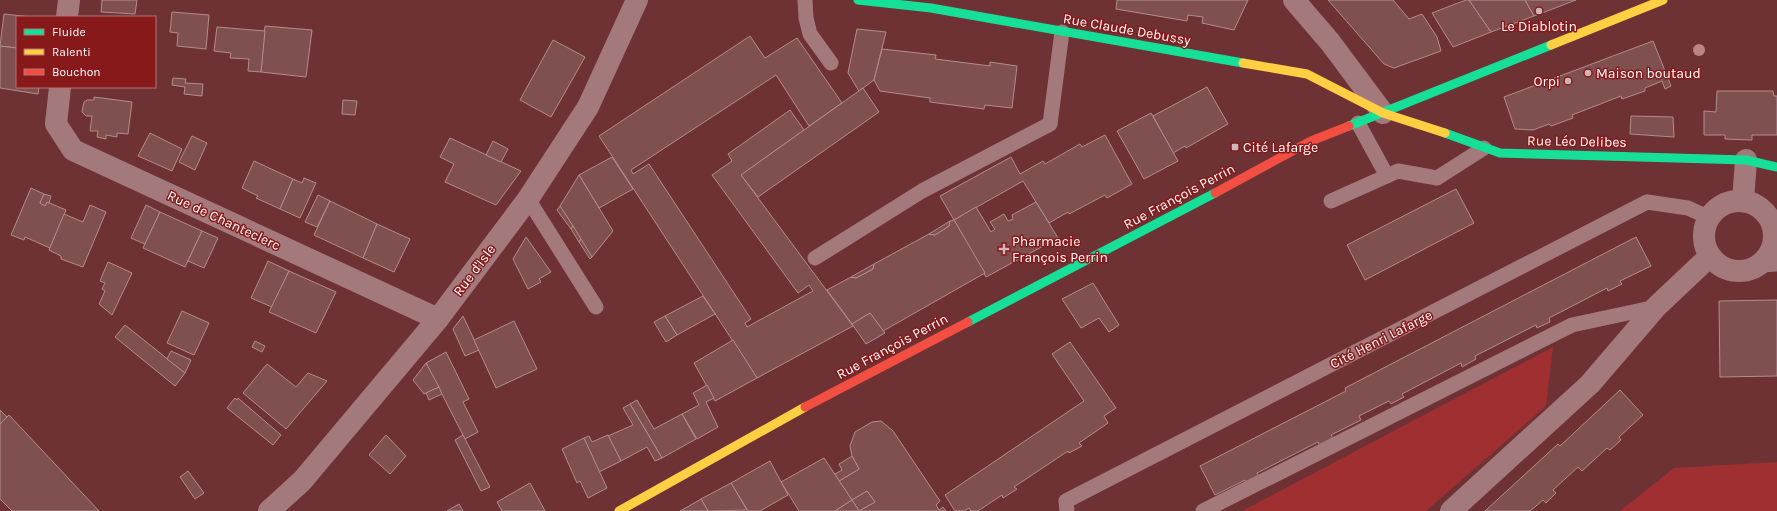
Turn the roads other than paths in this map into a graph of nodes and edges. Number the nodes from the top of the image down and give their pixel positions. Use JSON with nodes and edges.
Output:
{"nodes":[{"id":1,"x":69,"y":0,"type":"edge"},
{"id":2,"x":637,"y":0,"type":"edge"},
{"id":3,"x":805,"y":0,"type":"edge"},
{"id":4,"x":858,"y":0,"type":"edge"},
{"id":5,"x":1294,"y":0,"type":"edge"},
{"id":6,"x":1663,"y":0,"type":"edge"},
{"id":7,"x":67,"y":16,"type":"edge"},
{"id":8,"x":1062,"y":32,"type":"junction"},
{"id":9,"x":830,"y":63,"type":"dead end"},
{"id":10,"x":60,"y":88,"type":"edge"},
{"id":11,"x":1383,"y":113,"type":"junction"},
{"id":12,"x":1358,"y":123,"type":"junction"},
{"id":13,"x":1484,"y":148,"type":"junction"},
{"id":14,"x":1746,"y":160,"type":"junction"},
{"id":15,"x":1777,"y":167,"type":"edge"},
{"id":16,"x":1387,"y":176,"type":"junction"},
{"id":17,"x":528,"y":199,"type":"junction"},
{"id":18,"x":1331,"y":201,"type":"dead end"},
{"id":19,"x":1743,"y":201,"type":"junction"},
{"id":20,"x":1710,"y":218,"type":"junction"},
{"id":21,"x":1710,"y":256,"type":"junction"},
{"id":22,"x":815,"y":258,"type":"dead end"},
{"id":23,"x":1769,"y":264,"type":"edge"},
{"id":24,"x":596,"y":307,"type":"dead end"},
{"id":25,"x":1656,"y":307,"type":"junction"},
{"id":26,"x":438,"y":318,"type":"junction"},
{"id":27,"x":269,"y":511,"type":"edge"},
{"id":28,"x":618,"y":511,"type":"edge"},
{"id":29,"x":1067,"y":511,"type":"edge"},
{"id":30,"x":1203,"y":511,"type":"edge"},
{"id":31,"x":1451,"y":511,"type":"edge"}],
"edges":[{"from":1,"to":7,"type":"street"},
{"from":2,"to":17,"type":"street","name":"Rue d'Isle"},
{"from":3,"to":9,"type":"lane"},
{"from":4,"to":8,"type":"main road","name":"Rue Claude Debussy"},
{"from":5,"to":11,"type":"street"},
{"from":6,"to":11,"type":"main road","name":"Rue François Perrin"},
{"from":8,"to":11,"type":"main road","name":"Rue Claude Debussy"},
{"from":8,"to":22,"type":"lane"},
{"from":10,"to":26,"type":"street","name":"Rue de Chanteclerc"},
{"from":11,"to":12,"type":"main road","name":"Rue François Perrin"},
{"from":11,"to":13,"type":"main road","name":"Rue Léo Delibes"},
{"from":12,"to":16,"type":"lane"},
{"from":12,"to":28,"type":"main road","name":"Rue François Perrin"},
{"from":13,"to":14,"type":"main road","name":"Rue Léo Delibes"},
{"from":13,"to":16,"type":"lane"},
{"from":14,"to":15,"type":"main road","name":"Rue Léo Delibes"},
{"from":14,"to":19,"type":"street"},
{"from":16,"to":18,"type":"lane"},
{"from":17,"to":24,"type":"lane"},
{"from":17,"to":26,"type":"street","name":"Rue d'Isle"},
{"from":19,"to":20,"type":"street"},
{"from":19,"to":23,"type":"street"},
{"from":20,"to":21,"type":"street"},
{"from":20,"to":29,"type":"lane","name":"Cité Henri Lafarge"},
{"from":21,"to":23,"type":"street"},
{"from":21,"to":25,"type":"street"},
{"from":25,"to":30,"type":"lane"},
{"from":25,"to":31,"type":"street"},
{"from":26,"to":27,"type":"street","name":"Rue d'Isle"}]}
